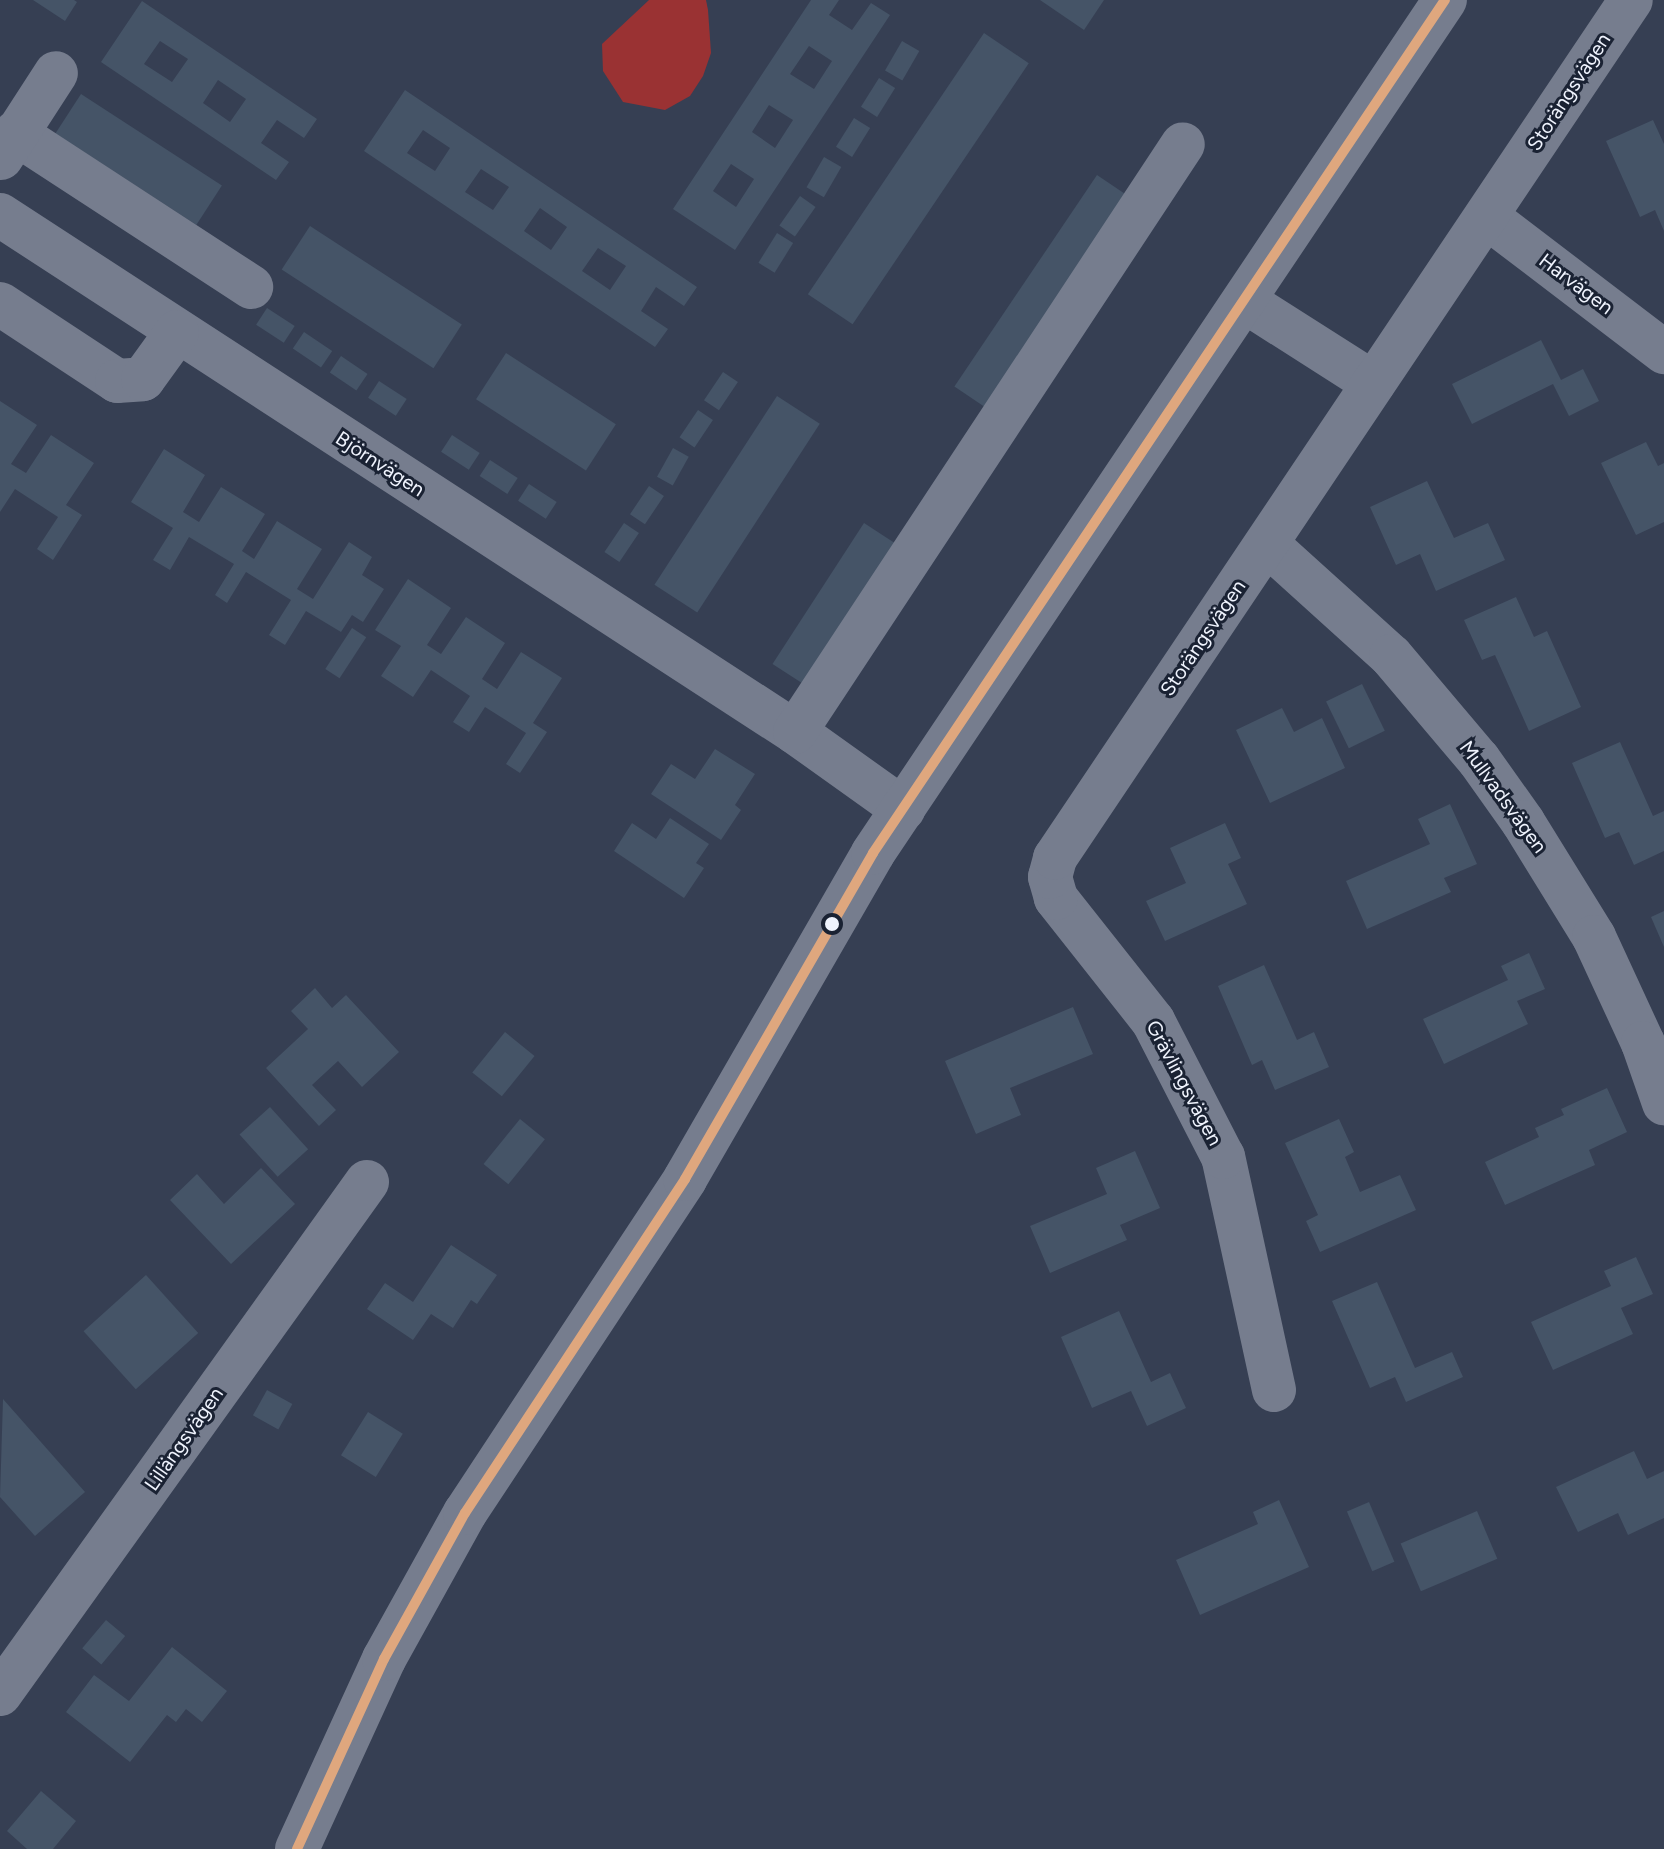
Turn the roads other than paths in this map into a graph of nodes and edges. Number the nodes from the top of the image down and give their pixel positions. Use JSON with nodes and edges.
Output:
{"nodes":[{"id":1,"x":1445,"y":0,"type":"edge"},
{"id":2,"x":1631,"y":0,"type":"edge"},
{"id":3,"x":56,"y":73,"type":"dead end"},
{"id":4,"x":1183,"y":144,"type":"dead end"},
{"id":5,"x":7,"y":146,"type":"edge"},
{"id":6,"x":0,"y":215,"type":"edge"},
{"id":7,"x":1487,"y":217,"type":"junction"},
{"id":8,"x":251,"y":287,"type":"dead end"},
{"id":9,"x":1246,"y":302,"type":"junction"},
{"id":10,"x":0,"y":304,"type":"edge"},
{"id":11,"x":177,"y":332,"type":"junction"},
{"id":12,"x":1664,"y":352,"type":"edge"},
{"id":13,"x":1373,"y":383,"type":"junction"},
{"id":14,"x":1267,"y":544,"type":"junction"},
{"id":15,"x":795,"y":732,"type":"junction"},
{"id":16,"x":903,"y":809,"type":"junction"},
{"id":17,"x":1056,"y":898,"type":"joint"},
{"id":18,"x":1664,"y":1103,"type":"edge"},
{"id":19,"x":367,"y":1182,"type":"dead end"},
{"id":20,"x":1274,"y":1390,"type":"dead end"},
{"id":21,"x":0,"y":1694,"type":"edge"},
{"id":22,"x":297,"y":1849,"type":"edge"}],
"edges":[{"from":1,"to":9,"type":"street"},
{"from":2,"to":7,"type":"street","name":"Storängsvägen"},
{"from":3,"to":5,"type":"street"},
{"from":4,"to":15,"type":"street"},
{"from":5,"to":8,"type":"street"},
{"from":6,"to":11,"type":"street","name":"Björnvägen"},
{"from":7,"to":12,"type":"street","name":"Harvägen"},
{"from":7,"to":13,"type":"street","name":"Storängsvägen"},
{"from":9,"to":13,"type":"street"},
{"from":9,"to":16,"type":"street"},
{"from":10,"to":11,"type":"street"},
{"from":11,"to":15,"type":"street","name":"Björnvägen"},
{"from":13,"to":14,"type":"street","name":"Storängsvägen"},
{"from":14,"to":17,"type":"street","name":"Storängsvägen"},
{"from":14,"to":18,"type":"street","name":"Mullvadsvägen"},
{"from":15,"to":16,"type":"street","name":"Björnvägen"},
{"from":16,"to":22,"type":"street"},
{"from":17,"to":20,"type":"street","name":"Grävlingsvägen"},
{"from":19,"to":21,"type":"street","name":"Lillängsvägen"}]}
